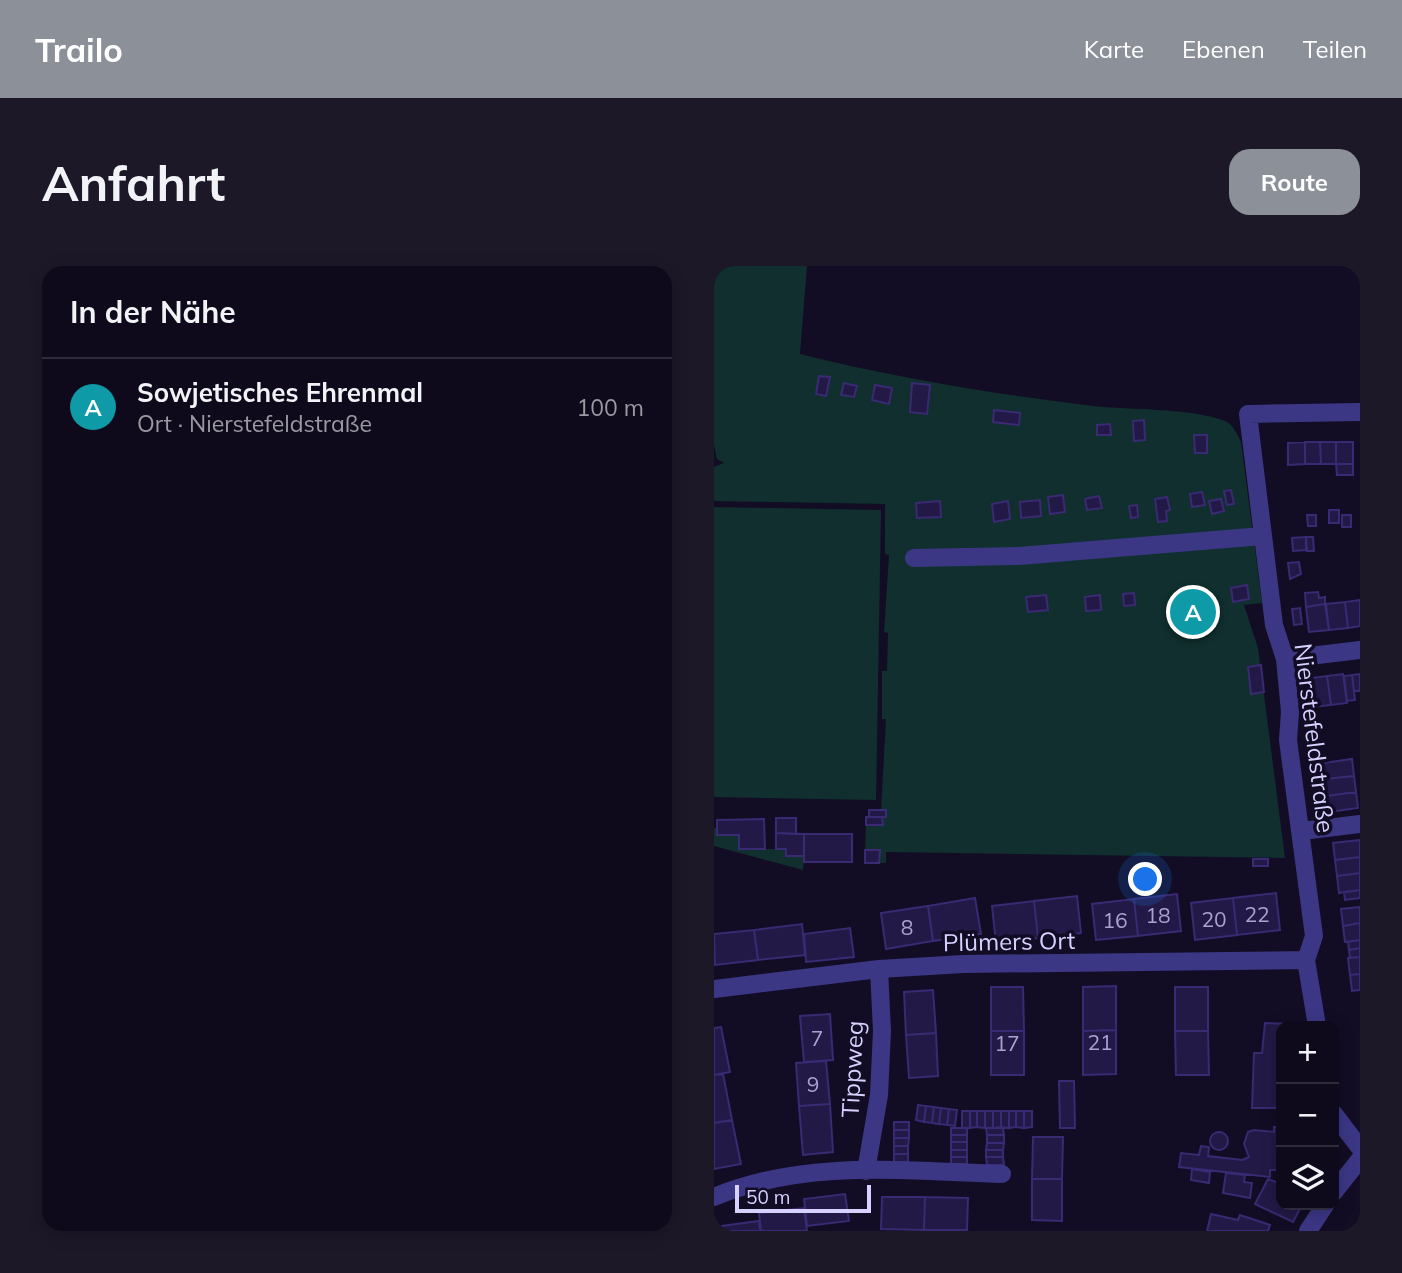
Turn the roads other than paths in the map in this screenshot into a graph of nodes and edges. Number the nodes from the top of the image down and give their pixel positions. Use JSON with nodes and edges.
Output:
{"nodes":[{"id":1,"x":1360,"y":412,"type":"edge"},
{"id":2,"x":1263,"y":536,"type":"junction"},
{"id":3,"x":914,"y":558,"type":"dead end"},
{"id":4,"x":1360,"y":650,"type":"edge"},
{"id":5,"x":1285,"y":659,"type":"junction"},
{"id":6,"x":1360,"y":824,"type":"edge"},
{"id":7,"x":1302,"y":831,"type":"junction"},
{"id":8,"x":1306,"y":960,"type":"junction"},
{"id":9,"x":879,"y":969,"type":"junction"},
{"id":10,"x":714,"y":989,"type":"edge"},
{"id":11,"x":1316,"y":1021,"type":"edge"},
{"id":12,"x":1339,"y":1120,"type":"edge"},
{"id":13,"x":1360,"y":1147,"type":"edge"},
{"id":14,"x":1360,"y":1159,"type":"edge"},
{"id":15,"x":866,"y":1171,"type":"junction"},
{"id":16,"x":1002,"y":1174,"type":"dead end"},
{"id":17,"x":1339,"y":1186,"type":"edge"},
{"id":18,"x":714,"y":1197,"type":"edge"},
{"id":19,"x":1322,"y":1210,"type":"edge"},
{"id":20,"x":1308,"y":1231,"type":"edge"}],
"edges":[{"from":1,"to":2,"type":"street","name":"Nierstefeldstraße"},
{"from":2,"to":3,"type":"street"},
{"from":2,"to":5,"type":"street","name":"Nierstefeldstraße"},
{"from":4,"to":5,"type":"street"},
{"from":5,"to":7,"type":"street","name":"Nierstefeldstraße"},
{"from":6,"to":7,"type":"street"},
{"from":7,"to":8,"type":"street","name":"Nierstefeldstraße"},
{"from":8,"to":9,"type":"street","name":"Plümers Ort"},
{"from":8,"to":11,"type":"street","name":"Nierstefeldstraße"},
{"from":9,"to":10,"type":"street","name":"Plümers Ort"},
{"from":9,"to":15,"type":"street","name":"Tippweg"},
{"from":12,"to":13,"type":"street"},
{"from":14,"to":17,"type":"street"},
{"from":15,"to":16,"type":"street"},
{"from":15,"to":18,"type":"street"},
{"from":19,"to":20,"type":"street"}]}
